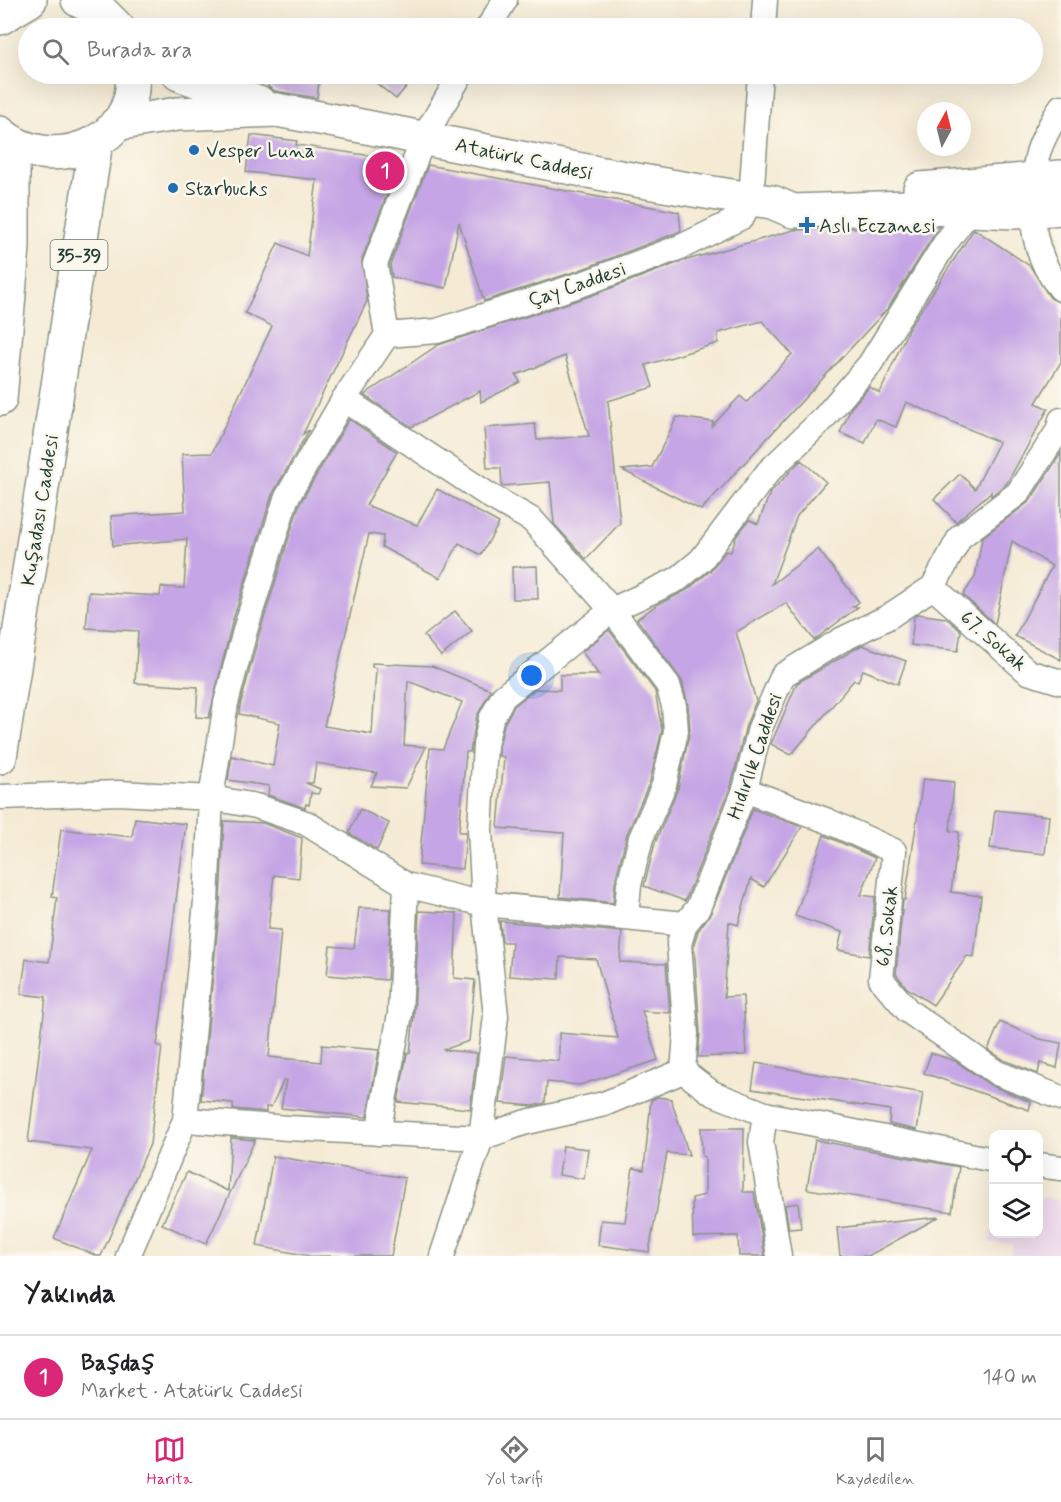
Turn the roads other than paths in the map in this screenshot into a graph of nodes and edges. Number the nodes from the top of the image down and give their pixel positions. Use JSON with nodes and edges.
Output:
{"nodes":[{"id":1,"x":505,"y":0,"type":"edge"},
{"id":2,"x":765,"y":0,"type":"edge"},
{"id":3,"x":494,"y":18,"type":"edge"},
{"id":4,"x":764,"y":18,"type":"edge"},
{"id":5,"x":131,"y":84,"type":"edge"},
{"id":6,"x":206,"y":84,"type":"edge"},
{"id":7,"x":455,"y":84,"type":"edge"},
{"id":8,"x":760,"y":84,"type":"edge"},
{"id":9,"x":1061,"y":107,"type":"edge"},
{"id":10,"x":277,"y":110,"type":"junction"},
{"id":11,"x":106,"y":133,"type":"junction"},
{"id":12,"x":424,"y":137,"type":"junction"},
{"id":13,"x":7,"y":138,"type":"edge"},
{"id":14,"x":1047,"y":178,"type":"edge"},
{"id":15,"x":762,"y":201,"type":"junction"},
{"id":16,"x":0,"y":207,"type":"edge"},
{"id":17,"x":971,"y":208,"type":"junction"},
{"id":18,"x":1047,"y":210,"type":"edge"},
{"id":19,"x":13,"y":247,"type":"junction"},
{"id":20,"x":1061,"y":289,"type":"edge"},
{"id":21,"x":387,"y":335,"type":"junction"},
{"id":22,"x":0,"y":399,"type":"edge"},
{"id":23,"x":344,"y":399,"type":"junction"},
{"id":24,"x":1061,"y":420,"type":"edge"},
{"id":25,"x":933,"y":586,"type":"junction"},
{"id":26,"x":612,"y":610,"type":"junction"},
{"id":27,"x":1061,"y":682,"type":"edge"},
{"id":28,"x":0,"y":757,"type":"edge"},
{"id":29,"x":745,"y":790,"type":"junction"},
{"id":30,"x":0,"y":797,"type":"edge"},
{"id":31,"x":211,"y":798,"type":"junction"},
{"id":32,"x":406,"y":885,"type":"junction"},
{"id":33,"x":484,"y":904,"type":"junction"},
{"id":34,"x":626,"y":917,"type":"junction"},
{"id":35,"x":685,"y":924,"type":"junction"},
{"id":36,"x":683,"y":1071,"type":"junction"},
{"id":37,"x":1061,"y":1098,"type":"edge"},
{"id":38,"x":765,"y":1114,"type":"junction"},
{"id":39,"x":184,"y":1120,"type":"junction"},
{"id":40,"x":378,"y":1133,"type":"junction"},
{"id":41,"x":481,"y":1138,"type":"junction"},
{"id":42,"x":989,"y":1159,"type":"edge"},
{"id":43,"x":1043,"y":1166,"type":"edge"},
{"id":44,"x":1061,"y":1168,"type":"edge"},
{"id":45,"x":128,"y":1256,"type":"edge"},
{"id":46,"x":442,"y":1256,"type":"edge"},
{"id":47,"x":779,"y":1256,"type":"edge"}],
"edges":[{"from":1,"to":3,"type":"street"},
{"from":2,"to":4,"type":"street"},
{"from":5,"to":11,"type":"main road"},
{"from":6,"to":10,"type":"main road"},
{"from":7,"to":12,"type":"street"},
{"from":8,"to":15,"type":"street"},
{"from":9,"to":14,"type":"street"},
{"from":10,"to":11,"type":"main road"},
{"from":10,"to":12,"type":"main road","name":"Atatürk Caddesi"},
{"from":11,"to":13,"type":"main road"},
{"from":11,"to":28,"type":"main road","name":"Kuşadası Caddesi","number":"35-39"},
{"from":12,"to":15,"type":"main road","name":"Atatürk Caddesi"},
{"from":12,"to":21,"type":"street"},
{"from":13,"to":19,"type":"main road"},
{"from":14,"to":15,"type":"main road","name":"Atatürk Caddesi"},
{"from":14,"to":18,"type":"street"},
{"from":15,"to":17,"type":"main road","name":"Atatürk Caddesi"},
{"from":15,"to":21,"type":"street","name":"Çay Caddesi"},
{"from":16,"to":19,"type":"main road"},
{"from":17,"to":18,"type":"main road","name":"Atatürk Caddesi"},
{"from":17,"to":26,"type":"street"},
{"from":18,"to":20,"type":"street"},
{"from":19,"to":22,"type":"main road"},
{"from":21,"to":23,"type":"street"},
{"from":23,"to":26,"type":"street"},
{"from":23,"to":31,"type":"street"},
{"from":24,"to":25,"type":"street","name":"Hıdırlık Caddesi"},
{"from":25,"to":27,"type":"street","name":"67. Sokak"},
{"from":25,"to":29,"type":"street","name":"Hıdırlık Caddesi"},
{"from":26,"to":33,"type":"street"},
{"from":26,"to":34,"type":"street"},
{"from":29,"to":35,"type":"street","name":"Hıdırlık Caddesi"},
{"from":29,"to":37,"type":"street","name":"68. Sokak"},
{"from":30,"to":31,"type":"street"},
{"from":31,"to":32,"type":"street"},
{"from":31,"to":39,"type":"street"},
{"from":32,"to":33,"type":"street"},
{"from":32,"to":40,"type":"street"},
{"from":33,"to":34,"type":"street"},
{"from":33,"to":41,"type":"street"},
{"from":34,"to":35,"type":"street"},
{"from":35,"to":36,"type":"street","name":"Hıdırlık Caddesi"},
{"from":36,"to":38,"type":"street"},
{"from":36,"to":41,"type":"street"},
{"from":38,"to":42,"type":"street"},
{"from":38,"to":47,"type":"street"},
{"from":39,"to":40,"type":"street"},
{"from":39,"to":45,"type":"street"},
{"from":40,"to":41,"type":"street"},
{"from":41,"to":46,"type":"street"},
{"from":43,"to":44,"type":"street"}]}
